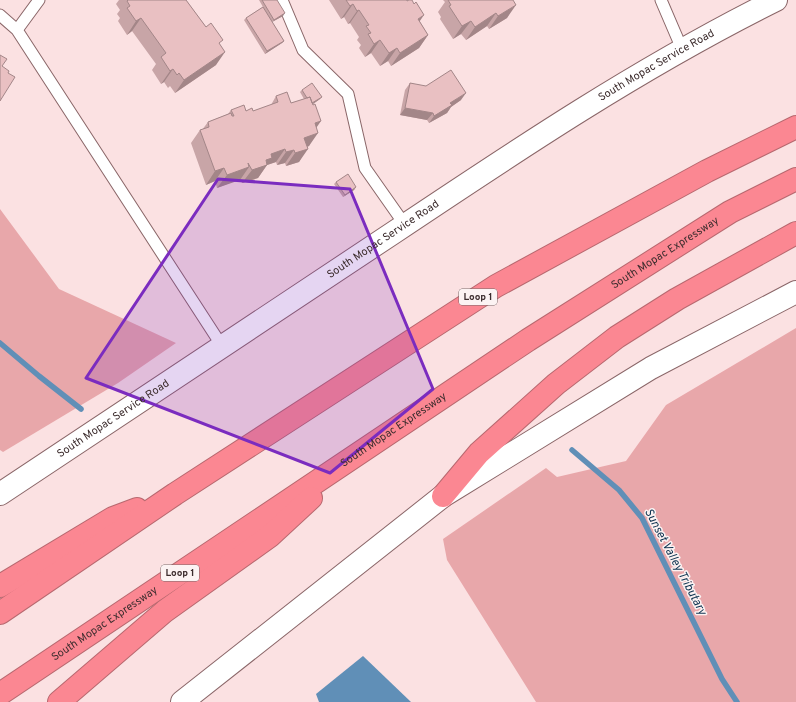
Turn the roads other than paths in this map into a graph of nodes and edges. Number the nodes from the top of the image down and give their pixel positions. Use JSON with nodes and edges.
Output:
{"nodes":[{"id":1,"x":39,"y":0,"type":"edge"},
{"id":2,"x":282,"y":0,"type":"edge"},
{"id":3,"x":661,"y":0,"type":"edge"},
{"id":4,"x":776,"y":0,"type":"edge"},
{"id":5,"x":0,"y":15,"type":"edge"},
{"id":6,"x":18,"y":30,"type":"junction"},
{"id":7,"x":682,"y":49,"type":"junction"},
{"id":8,"x":796,"y":127,"type":"edge"},
{"id":9,"x":796,"y":179,"type":"edge"},
{"id":10,"x":405,"y":225,"type":"junction"},
{"id":11,"x":796,"y":233,"type":"edge"},
{"id":12,"x":796,"y":292,"type":"edge"},
{"id":13,"x":222,"y":346,"type":"junction"},
{"id":14,"x":361,"y":452,"type":"junction"},
{"id":15,"x":0,"y":494,"type":"edge"},
{"id":16,"x":175,"y":494,"type":"junction"},
{"id":17,"x":443,"y":496,"type":"junction"},
{"id":18,"x":0,"y":586,"type":"edge"},
{"id":19,"x":0,"y":613,"type":"edge"},
{"id":20,"x":0,"y":694,"type":"edge"},
{"id":21,"x":59,"y":702,"type":"edge"},
{"id":22,"x":182,"y":702,"type":"edge"}],
"edges":[{"from":1,"to":6,"type":"lane"},
{"from":2,"to":10,"type":"lane"},
{"from":3,"to":7,"type":"lane"},
{"from":4,"to":7,"type":"main road","name":"South Mopac Service Road"},
{"from":5,"to":6,"type":"lane"},
{"from":6,"to":13,"type":"lane"},
{"from":7,"to":10,"type":"main road","name":"South Mopac Service Road"},
{"from":8,"to":16,"type":"highway","number":"Loop 1"},
{"from":9,"to":14,"type":"highway","name":"South Mopac Expressway","number":"Loop 1"},
{"from":10,"to":13,"type":"main road","name":"South Mopac Service Road"},
{"from":11,"to":17,"type":"highway"},
{"from":12,"to":17,"type":"main road"},
{"from":13,"to":15,"type":"main road","name":"South Mopac Service Road"},
{"from":14,"to":20,"type":"highway","name":"South Mopac Expressway","number":"Loop 1"},
{"from":14,"to":21,"type":"highway"},
{"from":16,"to":18,"type":"highway"},
{"from":16,"to":19,"type":"highway","number":"Loop 1"},
{"from":17,"to":22,"type":"main road"}]}
